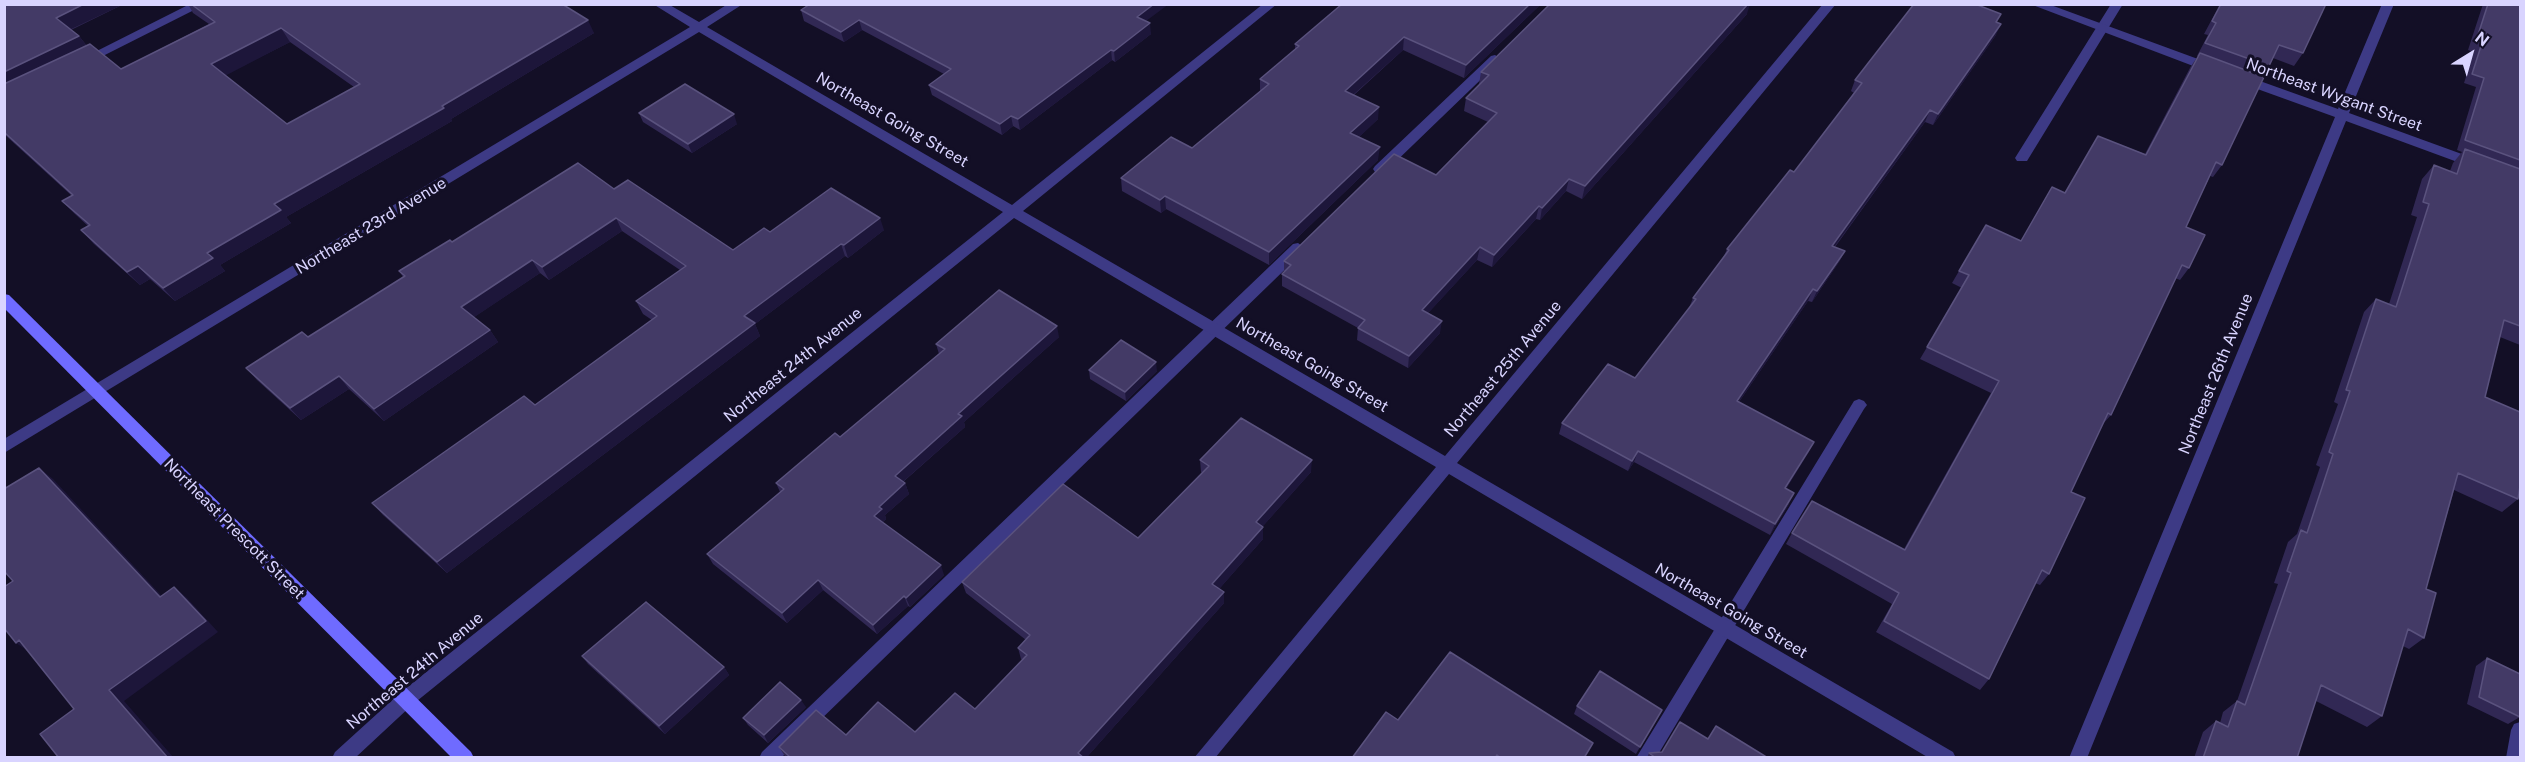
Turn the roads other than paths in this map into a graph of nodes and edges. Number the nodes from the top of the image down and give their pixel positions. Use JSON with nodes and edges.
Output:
{"nodes":[{"id":1,"x":200,"y":4,"type":"edge"},
{"id":2,"x":659,"y":4,"type":"edge"},
{"id":3,"x":737,"y":4,"type":"edge"},
{"id":4,"x":1271,"y":4,"type":"edge"},
{"id":5,"x":1830,"y":4,"type":"edge"},
{"id":6,"x":2036,"y":4,"type":"edge"},
{"id":7,"x":2117,"y":4,"type":"edge"},
{"id":8,"x":2388,"y":4,"type":"edge"},
{"id":9,"x":699,"y":28,"type":"junction"},
{"id":10,"x":2103,"y":29,"type":"junction"},
{"id":11,"x":1510,"y":45,"type":"edge"},
{"id":12,"x":76,"y":64,"type":"edge"},
{"id":13,"x":2341,"y":115,"type":"junction"},
{"id":14,"x":2022,"y":158,"type":"dead end"},
{"id":15,"x":2489,"y":169,"type":"edge"},
{"id":16,"x":1366,"y":183,"type":"edge"},
{"id":17,"x":1013,"y":211,"type":"junction"},
{"id":18,"x":1307,"y":239,"type":"edge"},
{"id":19,"x":4,"y":299,"type":"edge"},
{"id":20,"x":1214,"y":328,"type":"junction"},
{"id":21,"x":96,"y":391,"type":"junction"},
{"id":22,"x":1859,"y":405,"type":"dead end"},
{"id":23,"x":4,"y":447,"type":"edge"},
{"id":24,"x":1447,"y":465,"type":"junction"},
{"id":25,"x":1726,"y":628,"type":"junction"},
{"id":26,"x":406,"y":699,"type":"junction"},
{"id":27,"x":2520,"y":730,"type":"edge"},
{"id":28,"x":341,"y":758,"type":"edge"},
{"id":29,"x":465,"y":758,"type":"edge"},
{"id":30,"x":768,"y":758,"type":"edge"},
{"id":31,"x":1203,"y":758,"type":"edge"},
{"id":32,"x":1645,"y":758,"type":"edge"},
{"id":33,"x":1947,"y":758,"type":"edge"},
{"id":34,"x":2078,"y":758,"type":"edge"},
{"id":35,"x":2515,"y":758,"type":"edge"}],
"edges":[{"from":1,"to":12,"type":"street"},
{"from":2,"to":9,"type":"street","name":"Northeast Going Street"},
{"from":3,"to":9,"type":"street","name":"Northeast 23rd Avenue"},
{"from":4,"to":17,"type":"street","name":"Northeast 24th Avenue"},
{"from":5,"to":24,"type":"street","name":"Northeast 25th Avenue"},
{"from":6,"to":10,"type":"street","name":"Northeast Wygant Street"},
{"from":7,"to":10,"type":"street"},
{"from":8,"to":13,"type":"street","name":"Northeast 26th Avenue"},
{"from":9,"to":17,"type":"street","name":"Northeast Going Street"},
{"from":9,"to":21,"type":"street","name":"Northeast 23rd Avenue"},
{"from":10,"to":13,"type":"street","name":"Northeast Wygant Street"},
{"from":10,"to":14,"type":"street"},
{"from":11,"to":16,"type":"street"},
{"from":13,"to":15,"type":"street","name":"Northeast Wygant Street"},
{"from":13,"to":34,"type":"street","name":"Northeast 26th Avenue"},
{"from":17,"to":20,"type":"street","name":"Northeast Going Street"},
{"from":17,"to":26,"type":"street","name":"Northeast 24th Avenue"},
{"from":18,"to":20,"type":"street"},
{"from":19,"to":21,"type":"street","name":"Northeast Prescott Street"},
{"from":20,"to":24,"type":"street","name":"Northeast Going Street"},
{"from":20,"to":30,"type":"street"},
{"from":21,"to":23,"type":"street","name":"Northeast 23rd Avenue"},
{"from":21,"to":26,"type":"street","name":"Northeast Prescott Street"},
{"from":22,"to":25,"type":"street"},
{"from":24,"to":25,"type":"street","name":"Northeast Going Street"},
{"from":24,"to":31,"type":"street","name":"Northeast 25th Avenue"},
{"from":25,"to":32,"type":"street"},
{"from":25,"to":33,"type":"street","name":"Northeast Going Street"},
{"from":26,"to":28,"type":"street","name":"Northeast 24th Avenue"},
{"from":26,"to":29,"type":"street","name":"Northeast Prescott Street"},
{"from":27,"to":35,"type":"street"}]}
